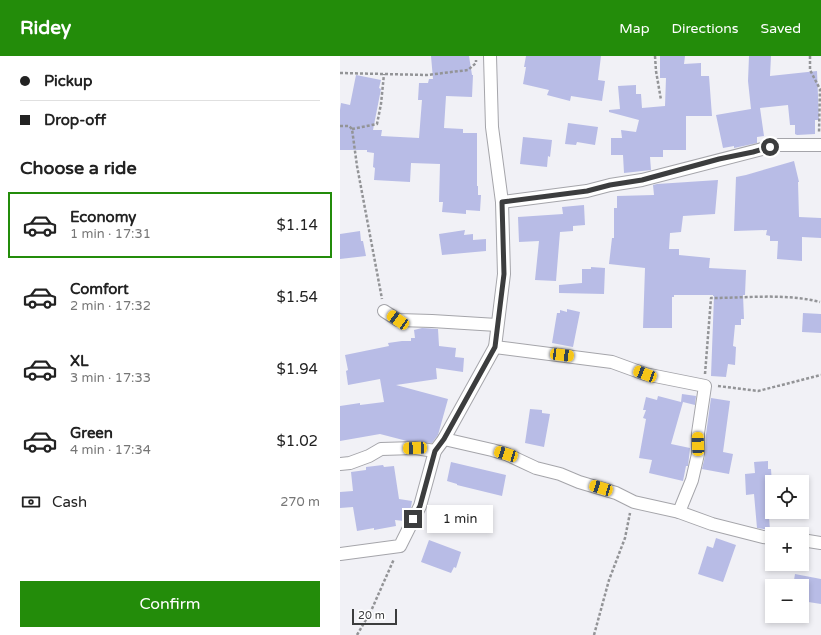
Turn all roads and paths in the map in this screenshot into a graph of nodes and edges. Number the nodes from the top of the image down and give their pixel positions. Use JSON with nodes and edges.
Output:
{"nodes":[{"id":1,"x":477,"y":56,"type":"edge"},
{"id":2,"x":490,"y":56,"type":"edge"},
{"id":3,"x":656,"y":56,"type":"edge"},
{"id":4,"x":810,"y":56,"type":"edge"},
{"id":5,"x":340,"y":73,"type":"edge"},
{"id":6,"x":384,"y":74,"type":"junction"},
{"id":7,"x":661,"y":100,"type":"dead end"},
{"id":8,"x":340,"y":126,"type":"edge"},
{"id":9,"x":352,"y":129,"type":"junction"},
{"id":10,"x":820,"y":145,"type":"edge"},
{"id":11,"x":502,"y":202,"type":"junction"},
{"id":12,"x":820,"y":302,"type":"dead end"},
{"id":13,"x":384,"y":311,"type":"joint"},
{"id":14,"x":497,"y":325,"type":"junction"},
{"id":15,"x":495,"y":347,"type":"junction"},
{"id":16,"x":821,"y":375,"type":"edge"},
{"id":17,"x":705,"y":386,"type":"junction"},
{"id":18,"x":444,"y":439,"type":"junction"},
{"id":19,"x":435,"y":451,"type":"junction"},
{"id":20,"x":340,"y":464,"type":"edge"},
{"id":21,"x":634,"y":502,"type":"junction"},
{"id":22,"x":679,"y":512,"type":"junction"},
{"id":23,"x":765,"y":537,"type":"edge"},
{"id":24,"x":809,"y":541,"type":"edge"},
{"id":25,"x":821,"y":544,"type":"edge"},
{"id":26,"x":400,"y":546,"type":"junction"},
{"id":27,"x":340,"y":554,"type":"edge"},
{"id":28,"x":357,"y":635,"type":"edge"},
{"id":29,"x":594,"y":635,"type":"edge"}],
"edges":[{"from":1,"to":6,"type":"path"},
{"from":2,"to":11,"type":"street"},
{"from":3,"to":7,"type":"path"},
{"from":4,"to":10,"type":"path"},
{"from":5,"to":6,"type":"path"},
{"from":6,"to":9,"type":"path"},
{"from":8,"to":9,"type":"path"},
{"from":9,"to":13,"type":"path"},
{"from":10,"to":11,"type":"street"},
{"from":11,"to":14,"type":"street"},
{"from":12,"to":17,"type":"path"},
{"from":13,"to":14,"type":"street"},
{"from":14,"to":15,"type":"street"},
{"from":15,"to":17,"type":"street"},
{"from":15,"to":18,"type":"street"},
{"from":16,"to":17,"type":"path"},
{"from":17,"to":22,"type":"street"},
{"from":18,"to":19,"type":"street"},
{"from":18,"to":21,"type":"street"},
{"from":19,"to":20,"type":"street"},
{"from":19,"to":26,"type":"street"},
{"from":21,"to":22,"type":"street"},
{"from":21,"to":29,"type":"path"},
{"from":22,"to":23,"type":"street"},
{"from":24,"to":25,"type":"street"},
{"from":26,"to":27,"type":"street"},
{"from":26,"to":28,"type":"path"}]}
